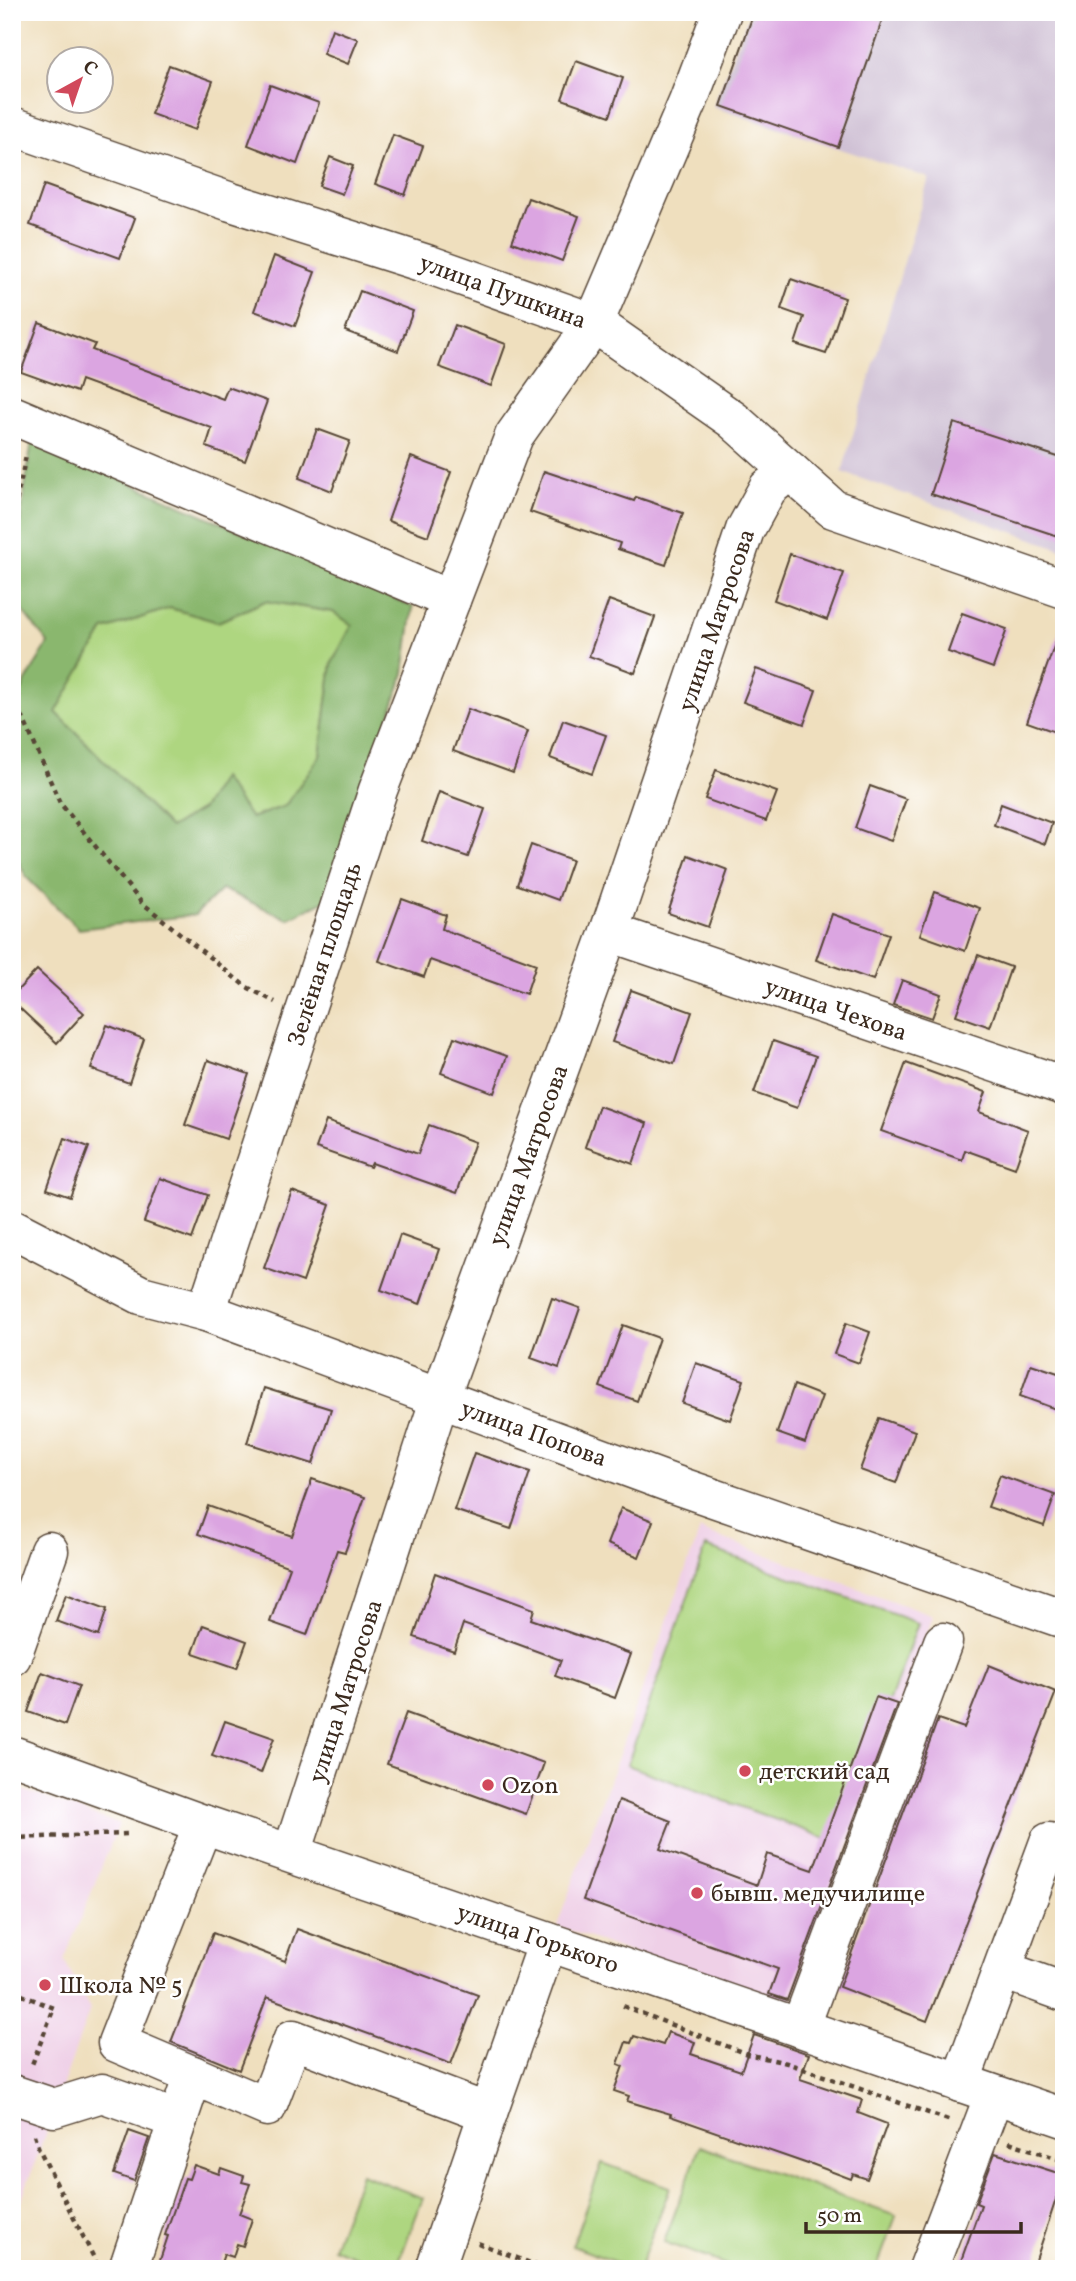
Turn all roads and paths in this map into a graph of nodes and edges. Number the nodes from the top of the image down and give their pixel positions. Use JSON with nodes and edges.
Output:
{"nodes":[{"id":1,"x":722,"y":12,"type":"edge"},
{"id":2,"x":12,"y":126,"type":"edge"},
{"id":3,"x":594,"y":323,"type":"junction"},
{"id":4,"x":22,"y":419,"type":"edge"},
{"id":5,"x":790,"y":471,"type":"junction"},
{"id":6,"x":12,"y":551,"type":"edge"},
{"id":7,"x":1064,"y":589,"type":"edge"},
{"id":8,"x":451,"y":600,"type":"junction"},
{"id":9,"x":12,"y":646,"type":"edge"},
{"id":10,"x":609,"y":932,"type":"junction"},
{"id":11,"x":303,"y":1017,"type":"junction"},
{"id":12,"x":1064,"y":1086,"type":"edge"},
{"id":13,"x":12,"y":1228,"type":"edge"},
{"id":14,"x":206,"y":1312,"type":"junction"},
{"id":15,"x":440,"y":1398,"type":"junction"},
{"id":16,"x":49,"y":1551,"type":"dead end"},
{"id":17,"x":1064,"y":1619,"type":"edge"},
{"id":18,"x":943,"y":1642,"type":"dead end"},
{"id":19,"x":12,"y":1656,"type":"edge"},
{"id":20,"x":12,"y":1755,"type":"edge"},
{"id":21,"x":203,"y":1824,"type":"junction"},
{"id":22,"x":1064,"y":1848,"type":"edge"},
{"id":23,"x":292,"y":1853,"type":"junction"},
{"id":24,"x":548,"y":1942,"type":"junction"},
{"id":25,"x":1003,"y":1970,"type":"junction"},
{"id":26,"x":1064,"y":1992,"type":"edge"},
{"id":27,"x":800,"y":2028,"type":"junction"},
{"id":28,"x":193,"y":2075,"type":"junction"},
{"id":29,"x":977,"y":2089,"type":"junction"},
{"id":30,"x":12,"y":2094,"type":"edge"},
{"id":31,"x":488,"y":2113,"type":"junction"},
{"id":32,"x":1064,"y":2118,"type":"edge"},
{"id":33,"x":178,"y":2120,"type":"junction"},
{"id":34,"x":448,"y":2232,"type":"junction"},
{"id":35,"x":128,"y":2269,"type":"edge"},
{"id":36,"x":435,"y":2269,"type":"edge"},
{"id":37,"x":546,"y":2269,"type":"edge"},
{"id":38,"x":928,"y":2269,"type":"edge"}],
"edges":[{"from":1,"to":3,"type":"street","name":"Зелёная площадь"},
{"from":2,"to":3,"type":"street","name":"улица Пушкина"},
{"from":3,"to":5,"type":"street","name":"улица Пушкина"},
{"from":3,"to":8,"type":"street","name":"Зелёная площадь"},
{"from":4,"to":6,"type":"path"},
{"from":4,"to":8,"type":"street"},
{"from":5,"to":7,"type":"street","name":"улица Пушкина"},
{"from":5,"to":10,"type":"street","name":"улица Матросова"},
{"from":8,"to":11,"type":"street","name":"Зелёная площадь"},
{"from":9,"to":11,"type":"path"},
{"from":10,"to":12,"type":"street","name":"улица Чехова"},
{"from":10,"to":15,"type":"street","name":"улица Матросова"},
{"from":11,"to":14,"type":"street","name":"Зелёная площадь"},
{"from":13,"to":14,"type":"street","name":"улица Попова"},
{"from":14,"to":15,"type":"street","name":"улица Попова"},
{"from":15,"to":17,"type":"street","name":"улица Попова"},
{"from":15,"to":23,"type":"street","name":"улица Матросова"},
{"from":16,"to":19,"type":"street"},
{"from":18,"to":27,"type":"street"},
{"from":20,"to":21,"type":"street","name":"улица Горького"},
{"from":21,"to":23,"type":"street","name":"улица Горького"},
{"from":21,"to":28,"type":"street"},
{"from":22,"to":25,"type":"street"},
{"from":23,"to":24,"type":"street","name":"улица Горького"},
{"from":24,"to":27,"type":"street","name":"улица Горького"},
{"from":24,"to":31,"type":"street"},
{"from":25,"to":26,"type":"street"},
{"from":25,"to":29,"type":"street"},
{"from":27,"to":29,"type":"street","name":"улица Горького"},
{"from":28,"to":31,"type":"street"},
{"from":28,"to":33,"type":"street"},
{"from":29,"to":32,"type":"street","name":"улица Горького"},
{"from":29,"to":38,"type":"street"},
{"from":30,"to":33,"type":"street"},
{"from":31,"to":34,"type":"street"},
{"from":33,"to":35,"type":"street"},
{"from":34,"to":36,"type":"street"},
{"from":34,"to":37,"type":"path"}]}
